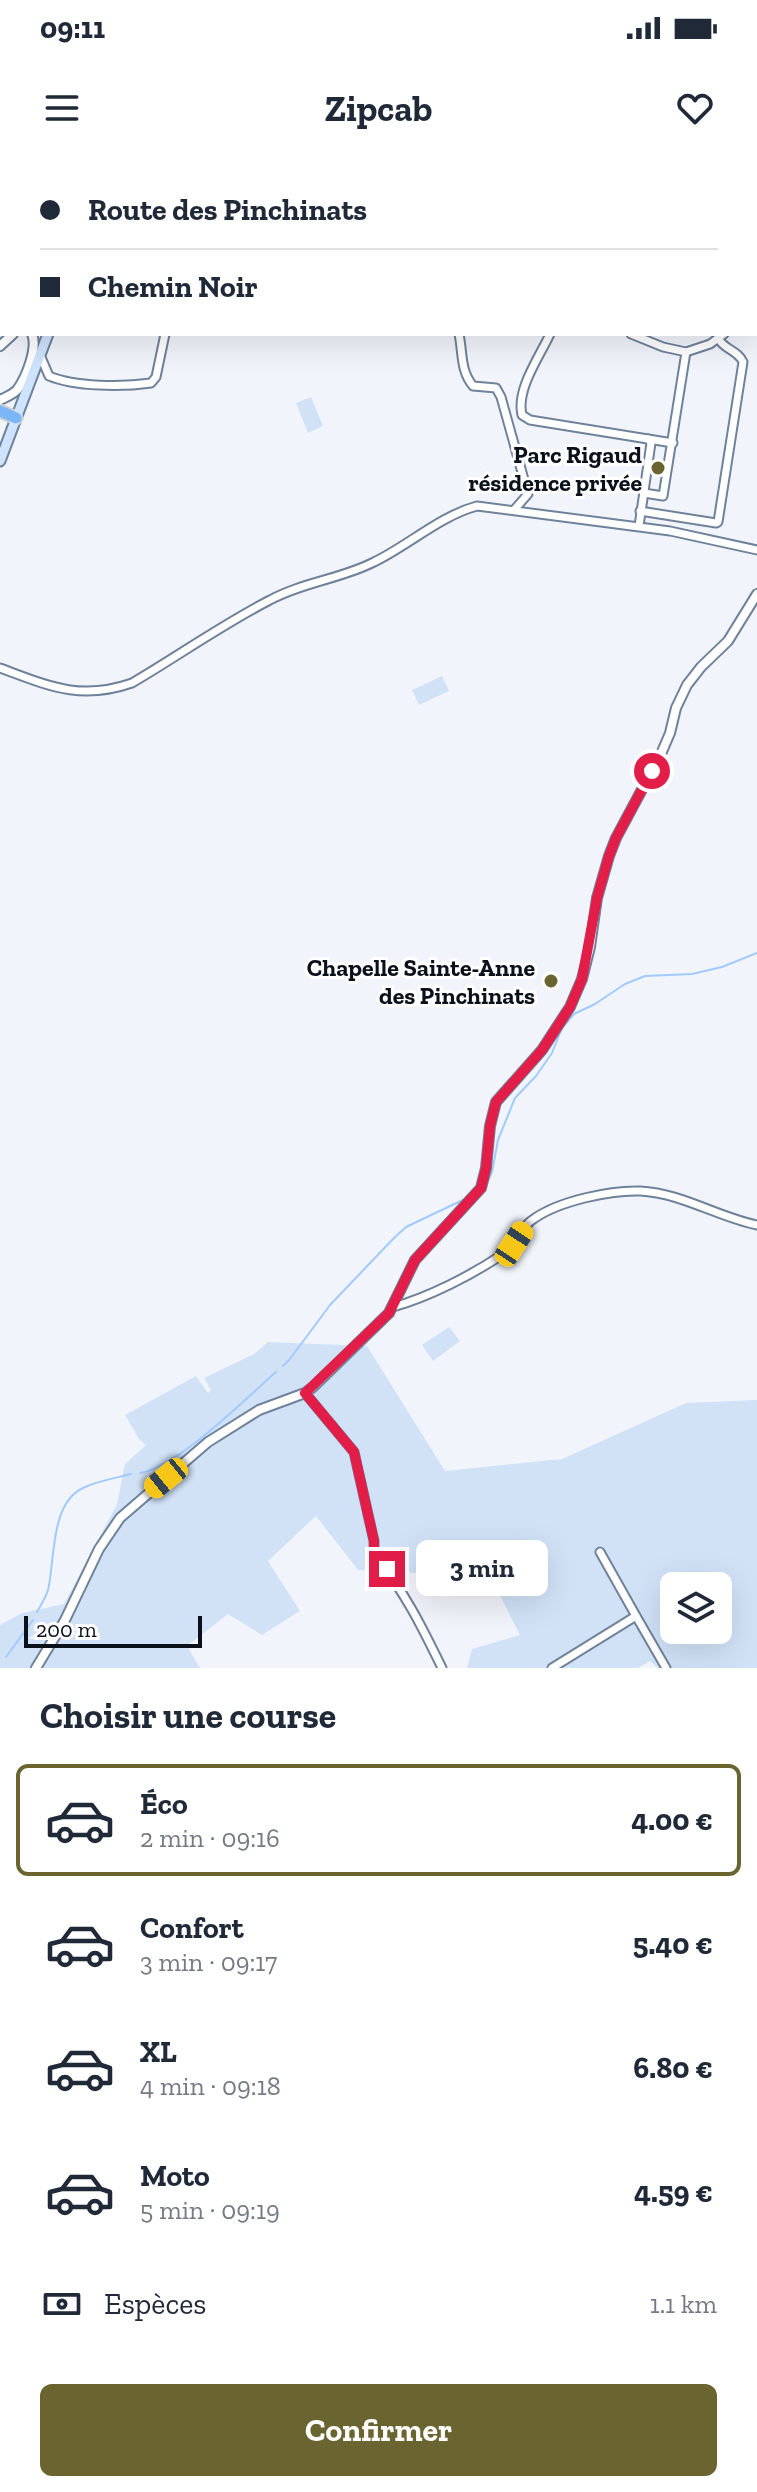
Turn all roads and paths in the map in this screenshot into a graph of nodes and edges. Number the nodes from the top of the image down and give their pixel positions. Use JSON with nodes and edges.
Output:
{"nodes":[{"id":1,"x":32,"y":336,"type":"edge"},
{"id":2,"x":45,"y":336,"type":"edge"},
{"id":3,"x":45,"y":336,"type":"edge"},
{"id":4,"x":165,"y":336,"type":"edge"},
{"id":5,"x":459,"y":336,"type":"edge"},
{"id":6,"x":549,"y":336,"type":"edge"},
{"id":7,"x":636,"y":336,"type":"edge"},
{"id":8,"x":721,"y":336,"type":"edge"},
{"id":9,"x":686,"y":352,"type":"junction"},
{"id":10,"x":40,"y":355,"type":"junction"},
{"id":11,"x":0,"y":402,"type":"edge"},
{"id":12,"x":13,"y":413,"type":"edge"},
{"id":13,"x":648,"y":439,"type":"junction"},
{"id":14,"x":673,"y":443,"type":"junction"},
{"id":15,"x":0,"y":453,"type":"edge"},
{"id":16,"x":0,"y":461,"type":"edge"},
{"id":17,"x":644,"y":493,"type":"junction"},
{"id":18,"x":514,"y":510,"type":"junction"},
{"id":19,"x":640,"y":511,"type":"junction"},
{"id":20,"x":639,"y":526,"type":"junction"},
{"id":21,"x":757,"y":550,"type":"edge"},
{"id":22,"x":757,"y":594,"type":"edge"},
{"id":23,"x":0,"y":668,"type":"edge"},
{"id":24,"x":757,"y":1225,"type":"edge"},
{"id":25,"x":393,"y":1307,"type":"junction"},
{"id":26,"x":305,"y":1393,"type":"junction"},
{"id":27,"x":600,"y":1552,"type":"dead end"},
{"id":28,"x":636,"y":1616,"type":"junction"},
{"id":29,"x":36,"y":1668,"type":"edge"},
{"id":30,"x":442,"y":1668,"type":"edge"},
{"id":31,"x":552,"y":1668,"type":"edge"},
{"id":32,"x":666,"y":1668,"type":"edge"}],
"edges":[{"from":1,"to":11,"type":"street"},
{"from":2,"to":10,"type":"main road"},
{"from":3,"to":12,"type":"main road"},
{"from":4,"to":10,"type":"street"},
{"from":5,"to":18,"type":"street"},
{"from":6,"to":13,"type":"street"},
{"from":7,"to":9,"type":"street"},
{"from":8,"to":9,"type":"street"},
{"from":8,"to":19,"type":"street"},
{"from":9,"to":14,"type":"street"},
{"from":10,"to":12,"type":"main road"},
{"from":11,"to":12,"type":"street"},
{"from":12,"to":15,"type":"main road"},
{"from":12,"to":16,"type":"main road"},
{"from":13,"to":14,"type":"street"},
{"from":13,"to":17,"type":"street"},
{"from":14,"to":17,"type":"street"},
{"from":17,"to":19,"type":"street"},
{"from":18,"to":20,"type":"street"},
{"from":18,"to":23,"type":"street"},
{"from":19,"to":20,"type":"street"},
{"from":20,"to":21,"type":"street"},
{"from":22,"to":25,"type":"street"},
{"from":24,"to":25,"type":"street"},
{"from":25,"to":26,"type":"street"},
{"from":26,"to":29,"type":"street"},
{"from":26,"to":30,"type":"street"},
{"from":27,"to":28,"type":"street"},
{"from":28,"to":31,"type":"street"},
{"from":28,"to":32,"type":"street"}]}
